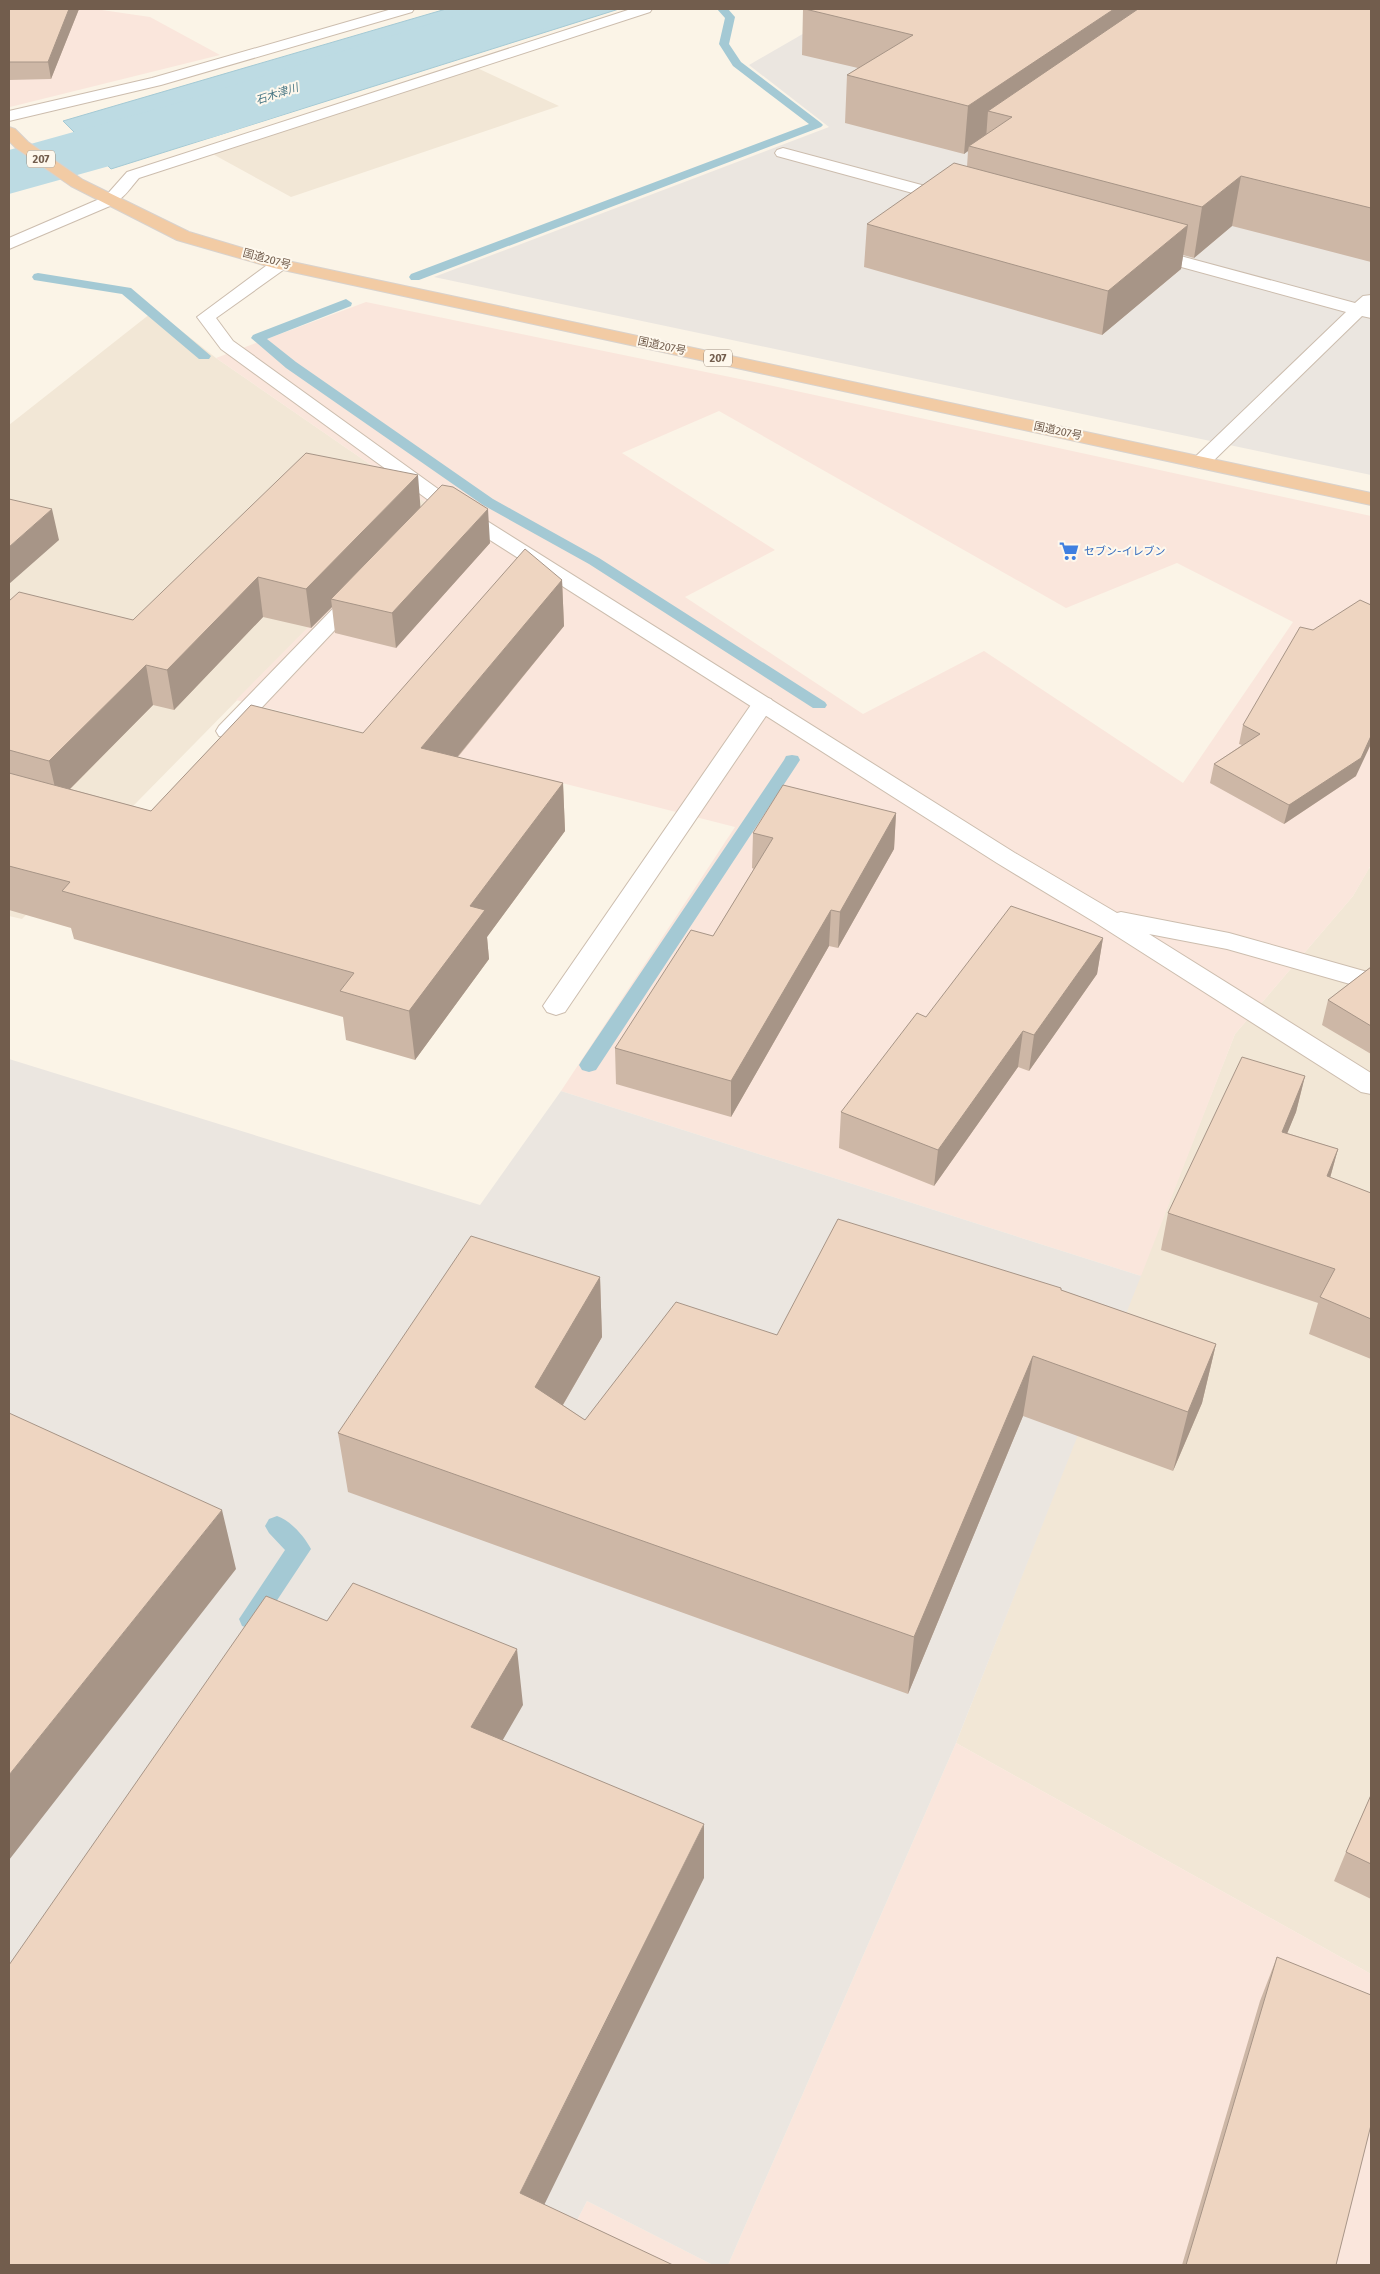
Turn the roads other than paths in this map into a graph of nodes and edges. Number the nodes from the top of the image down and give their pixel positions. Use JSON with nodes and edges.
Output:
{"nodes":[{"id":1,"x":407,"y":9,"type":"edge"},
{"id":2,"x":645,"y":9,"type":"edge"},
{"id":3,"x":9,"y":116,"type":"edge"},
{"id":4,"x":9,"y":132,"type":"edge"},
{"id":5,"x":783,"y":153,"type":"dead end"},
{"id":6,"x":940,"y":180,"type":"edge"},
{"id":7,"x":924,"y":191,"type":"junction"},
{"id":8,"x":111,"y":199,"type":"junction"},
{"id":9,"x":972,"y":204,"type":"edge"},
{"id":10,"x":9,"y":244,"type":"edge"},
{"id":11,"x":1132,"y":248,"type":"edge"},
{"id":12,"x":280,"y":264,"type":"junction"},
{"id":13,"x":1367,"y":306,"type":"edge"},
{"id":14,"x":1201,"y":462,"type":"junction"},
{"id":15,"x":1371,"y":499,"type":"edge"},
{"id":16,"x":371,"y":581,"type":"edge"},
{"id":17,"x":763,"y":704,"type":"junction"},
{"id":18,"x":215,"y":744,"type":"edge"},
{"id":19,"x":1105,"y":917,"type":"junction"},
{"id":20,"x":1371,"y":982,"type":"edge"},
{"id":21,"x":556,"y":1006,"type":"dead end"},
{"id":22,"x":1371,"y":1085,"type":"edge"}],
"edges":[{"from":1,"to":3,"type":"street"},
{"from":2,"to":8,"type":"street"},
{"from":4,"to":8,"type":"highway","name":"国道207号","number":"207"},
{"from":5,"to":7,"type":"street"},
{"from":6,"to":7,"type":"street"},
{"from":7,"to":9,"type":"street"},
{"from":8,"to":10,"type":"street"},
{"from":8,"to":12,"type":"highway","name":"国道207号","number":"207"},
{"from":11,"to":13,"type":"street"},
{"from":12,"to":14,"type":"highway","name":"国道207号","number":"207"},
{"from":12,"to":17,"type":"street"},
{"from":13,"to":14,"type":"street"},
{"from":14,"to":15,"type":"highway","name":"国道207号","number":"207"},
{"from":16,"to":18,"type":"street"},
{"from":17,"to":19,"type":"street"},
{"from":17,"to":21,"type":"street"},
{"from":19,"to":20,"type":"street"},
{"from":19,"to":22,"type":"street"}]}
